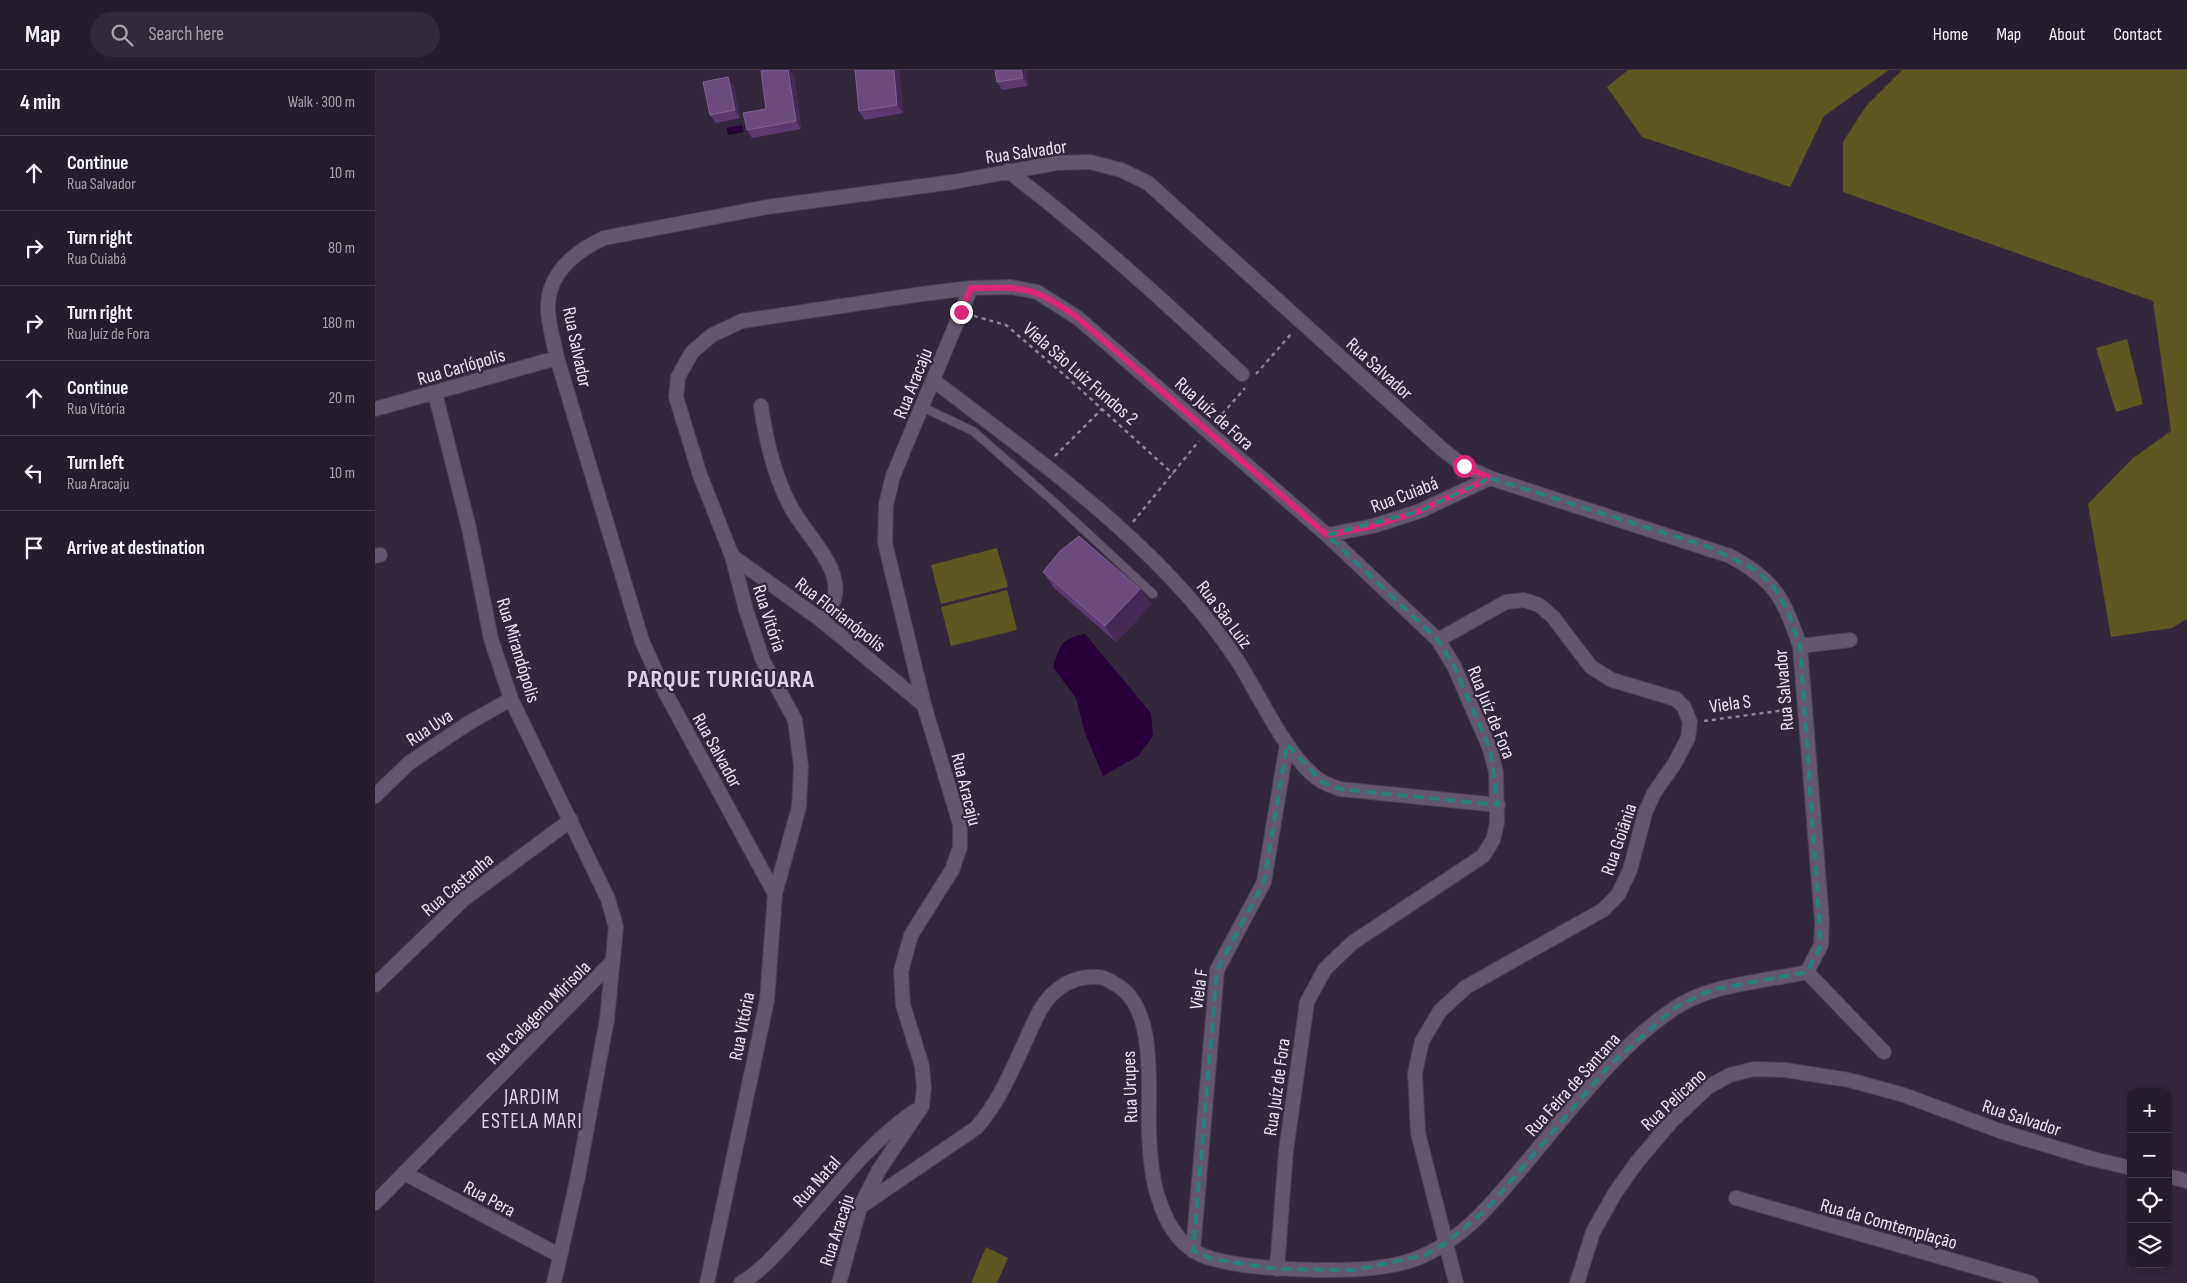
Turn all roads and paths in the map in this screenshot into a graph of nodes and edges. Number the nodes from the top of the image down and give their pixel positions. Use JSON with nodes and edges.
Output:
{"nodes":[{"id":1,"x":1008,"y":171,"type":"junction"},
{"id":2,"x":1011,"y":287,"type":"joint"},
{"id":3,"x":971,"y":288,"type":"junction"},
{"id":4,"x":961,"y":312,"type":"junction"},
{"id":5,"x":557,"y":358,"type":"junction"},
{"id":6,"x":1242,"y":374,"type":"dead end"},
{"id":7,"x":933,"y":380,"type":"junction"},
{"id":8,"x":435,"y":393,"type":"junction"},
{"id":9,"x":761,"y":406,"type":"dead end"},
{"id":10,"x":922,"y":407,"type":"junction"},
{"id":11,"x":1102,"y":408,"type":"junction"},
{"id":12,"x":375,"y":409,"type":"edge"},
{"id":13,"x":1045,"y":466,"type":"junction"},
{"id":14,"x":1173,"y":474,"type":"dead end"},
{"id":15,"x":1490,"y":478,"type":"junction"},
{"id":16,"x":1327,"y":535,"type":"junction"},
{"id":17,"x":732,"y":556,"type":"junction"},
{"id":18,"x":1153,"y":594,"type":"dead end"},
{"id":19,"x":821,"y":620,"type":"junction"},
{"id":20,"x":1438,"y":640,"type":"junction"},
{"id":21,"x":1849,"y":640,"type":"dead end"},
{"id":22,"x":1800,"y":646,"type":"junction"},
{"id":23,"x":511,"y":699,"type":"junction"},
{"id":24,"x":924,"y":705,"type":"junction"},
{"id":25,"x":1804,"y":707,"type":"junction"},
{"id":26,"x":1690,"y":722,"type":"junction"},
{"id":27,"x":1287,"y":744,"type":"junction"},
{"id":28,"x":375,"y":796,"type":"edge"},
{"id":29,"x":1498,"y":805,"type":"junction"},
{"id":30,"x":571,"y":820,"type":"junction"},
{"id":31,"x":775,"y":894,"type":"junction"},
{"id":32,"x":613,"y":961,"type":"junction"},
{"id":33,"x":1807,"y":972,"type":"junction"},
{"id":34,"x":375,"y":985,"type":"edge"},
{"id":35,"x":1884,"y":1052,"type":"dead end"},
{"id":36,"x":1904,"y":1095,"type":"joint"},
{"id":37,"x":922,"y":1106,"type":"junction"},
{"id":38,"x":2127,"y":1167,"type":"edge"},
{"id":39,"x":404,"y":1173,"type":"junction"},
{"id":40,"x":2172,"y":1177,"type":"edge"},
{"id":41,"x":2187,"y":1181,"type":"edge"},
{"id":42,"x":1737,"y":1198,"type":"dead end"},
{"id":43,"x":375,"y":1203,"type":"edge"},
{"id":44,"x":860,"y":1207,"type":"junction"},
{"id":45,"x":1446,"y":1243,"type":"junction"},
{"id":46,"x":1193,"y":1251,"type":"junction"},
{"id":47,"x":559,"y":1255,"type":"junction"},
{"id":48,"x":1277,"y":1269,"type":"junction"},
{"id":49,"x":1582,"y":1279,"type":"edge"},
{"id":50,"x":554,"y":1283,"type":"edge"},
{"id":51,"x":707,"y":1283,"type":"edge"},
{"id":52,"x":741,"y":1283,"type":"edge"},
{"id":53,"x":839,"y":1283,"type":"edge"},
{"id":54,"x":1456,"y":1283,"type":"edge"},
{"id":55,"x":2031,"y":1283,"type":"edge"}],
"edges":[{"from":1,"to":5,"type":"street","name":"Rua Salvador"},
{"from":1,"to":6,"type":"street"},
{"from":1,"to":15,"type":"street","name":"Rua Salvador"},
{"from":2,"to":3,"type":"street","name":"Rua Vitória"},
{"from":2,"to":16,"type":"street","name":"Rua Juíz de Fora"},
{"from":3,"to":4,"type":"street","name":"Rua Aracaju"},
{"from":3,"to":17,"type":"street","name":"Rua Vitória"},
{"from":4,"to":7,"type":"street","name":"Rua Aracaju"},
{"from":4,"to":11,"type":"path","name":"Viela São Luiz Fundos 2"},
{"from":5,"to":8,"type":"street","name":"Rua Carlópolis"},
{"from":5,"to":31,"type":"street","name":"Rua Salvador"},
{"from":7,"to":10,"type":"street","name":"Rua Aracaju"},
{"from":7,"to":13,"type":"street","name":"Rua São Luiz"},
{"from":8,"to":12,"type":"street","name":"Rua Carlópolis"},
{"from":8,"to":23,"type":"street","name":"Rua Mirandópolis"},
{"from":9,"to":19,"type":"street"},
{"from":10,"to":18,"type":"lane"},
{"from":10,"to":24,"type":"street","name":"Rua Aracaju"},
{"from":11,"to":13,"type":"path"},
{"from":11,"to":14,"type":"path","name":"Viela São Luiz Fundos 2"},
{"from":13,"to":27,"type":"street","name":"Rua São Luiz"},
{"from":15,"to":16,"type":"street","name":"Rua Cuiabá"},
{"from":15,"to":22,"type":"street","name":"Rua Salvador"},
{"from":16,"to":20,"type":"street","name":"Rua Juíz de Fora"},
{"from":17,"to":19,"type":"street","name":"Rua Florianópolis"},
{"from":17,"to":31,"type":"street","name":"Rua Vitória"},
{"from":19,"to":24,"type":"street","name":"Rua Florianópolis"},
{"from":20,"to":26,"type":"street"},
{"from":20,"to":29,"type":"street","name":"Rua Juíz de Fora"},
{"from":21,"to":22,"type":"street"},
{"from":22,"to":25,"type":"street","name":"Rua Salvador"},
{"from":23,"to":28,"type":"street","name":"Rua Uva"},
{"from":23,"to":30,"type":"street","name":"Rua Mirandópolis"},
{"from":24,"to":37,"type":"street","name":"Rua Aracaju"},
{"from":25,"to":26,"type":"path","name":"Viela S"},
{"from":25,"to":33,"type":"street","name":"Rua Salvador"},
{"from":26,"to":45,"type":"street","name":"Rua Goiânia"},
{"from":27,"to":29,"type":"street","name":"Rua São Luiz"},
{"from":27,"to":46,"type":"street","name":"Viela F"},
{"from":29,"to":48,"type":"street","name":"Rua Juíz de Fora"},
{"from":30,"to":32,"type":"street","name":"Rua Mirandópolis"},
{"from":30,"to":34,"type":"street","name":"Rua Castanha"},
{"from":31,"to":51,"type":"street","name":"Rua Vitória"},
{"from":32,"to":39,"type":"street","name":"Rua Calageno Mirisola"},
{"from":32,"to":47,"type":"street","name":"Rua Mirandópolis"},
{"from":33,"to":35,"type":"street"},
{"from":33,"to":45,"type":"street","name":"Rua Feira de Santana"},
{"from":36,"to":38,"type":"street","name":"Rua Salvador"},
{"from":36,"to":49,"type":"street","name":"Rua Pelicano"},
{"from":37,"to":44,"type":"street","name":"Rua Aracaju"},
{"from":37,"to":52,"type":"street","name":"Rua Natal"},
{"from":39,"to":43,"type":"street","name":"Rua Calageno Mirisola"},
{"from":39,"to":47,"type":"street","name":"Rua Pera"},
{"from":40,"to":41,"type":"street"},
{"from":42,"to":55,"type":"street","name":"Rua da Comtemplação"},
{"from":44,"to":46,"type":"street","name":"Rua Urupes"},
{"from":44,"to":53,"type":"street","name":"Rua Aracaju"},
{"from":45,"to":48,"type":"street","name":"Rua Urupes"},
{"from":45,"to":54,"type":"street"},
{"from":46,"to":48,"type":"street","name":"Rua Urupes"},
{"from":47,"to":50,"type":"street","name":"Rua Mirandópolis"}]}
